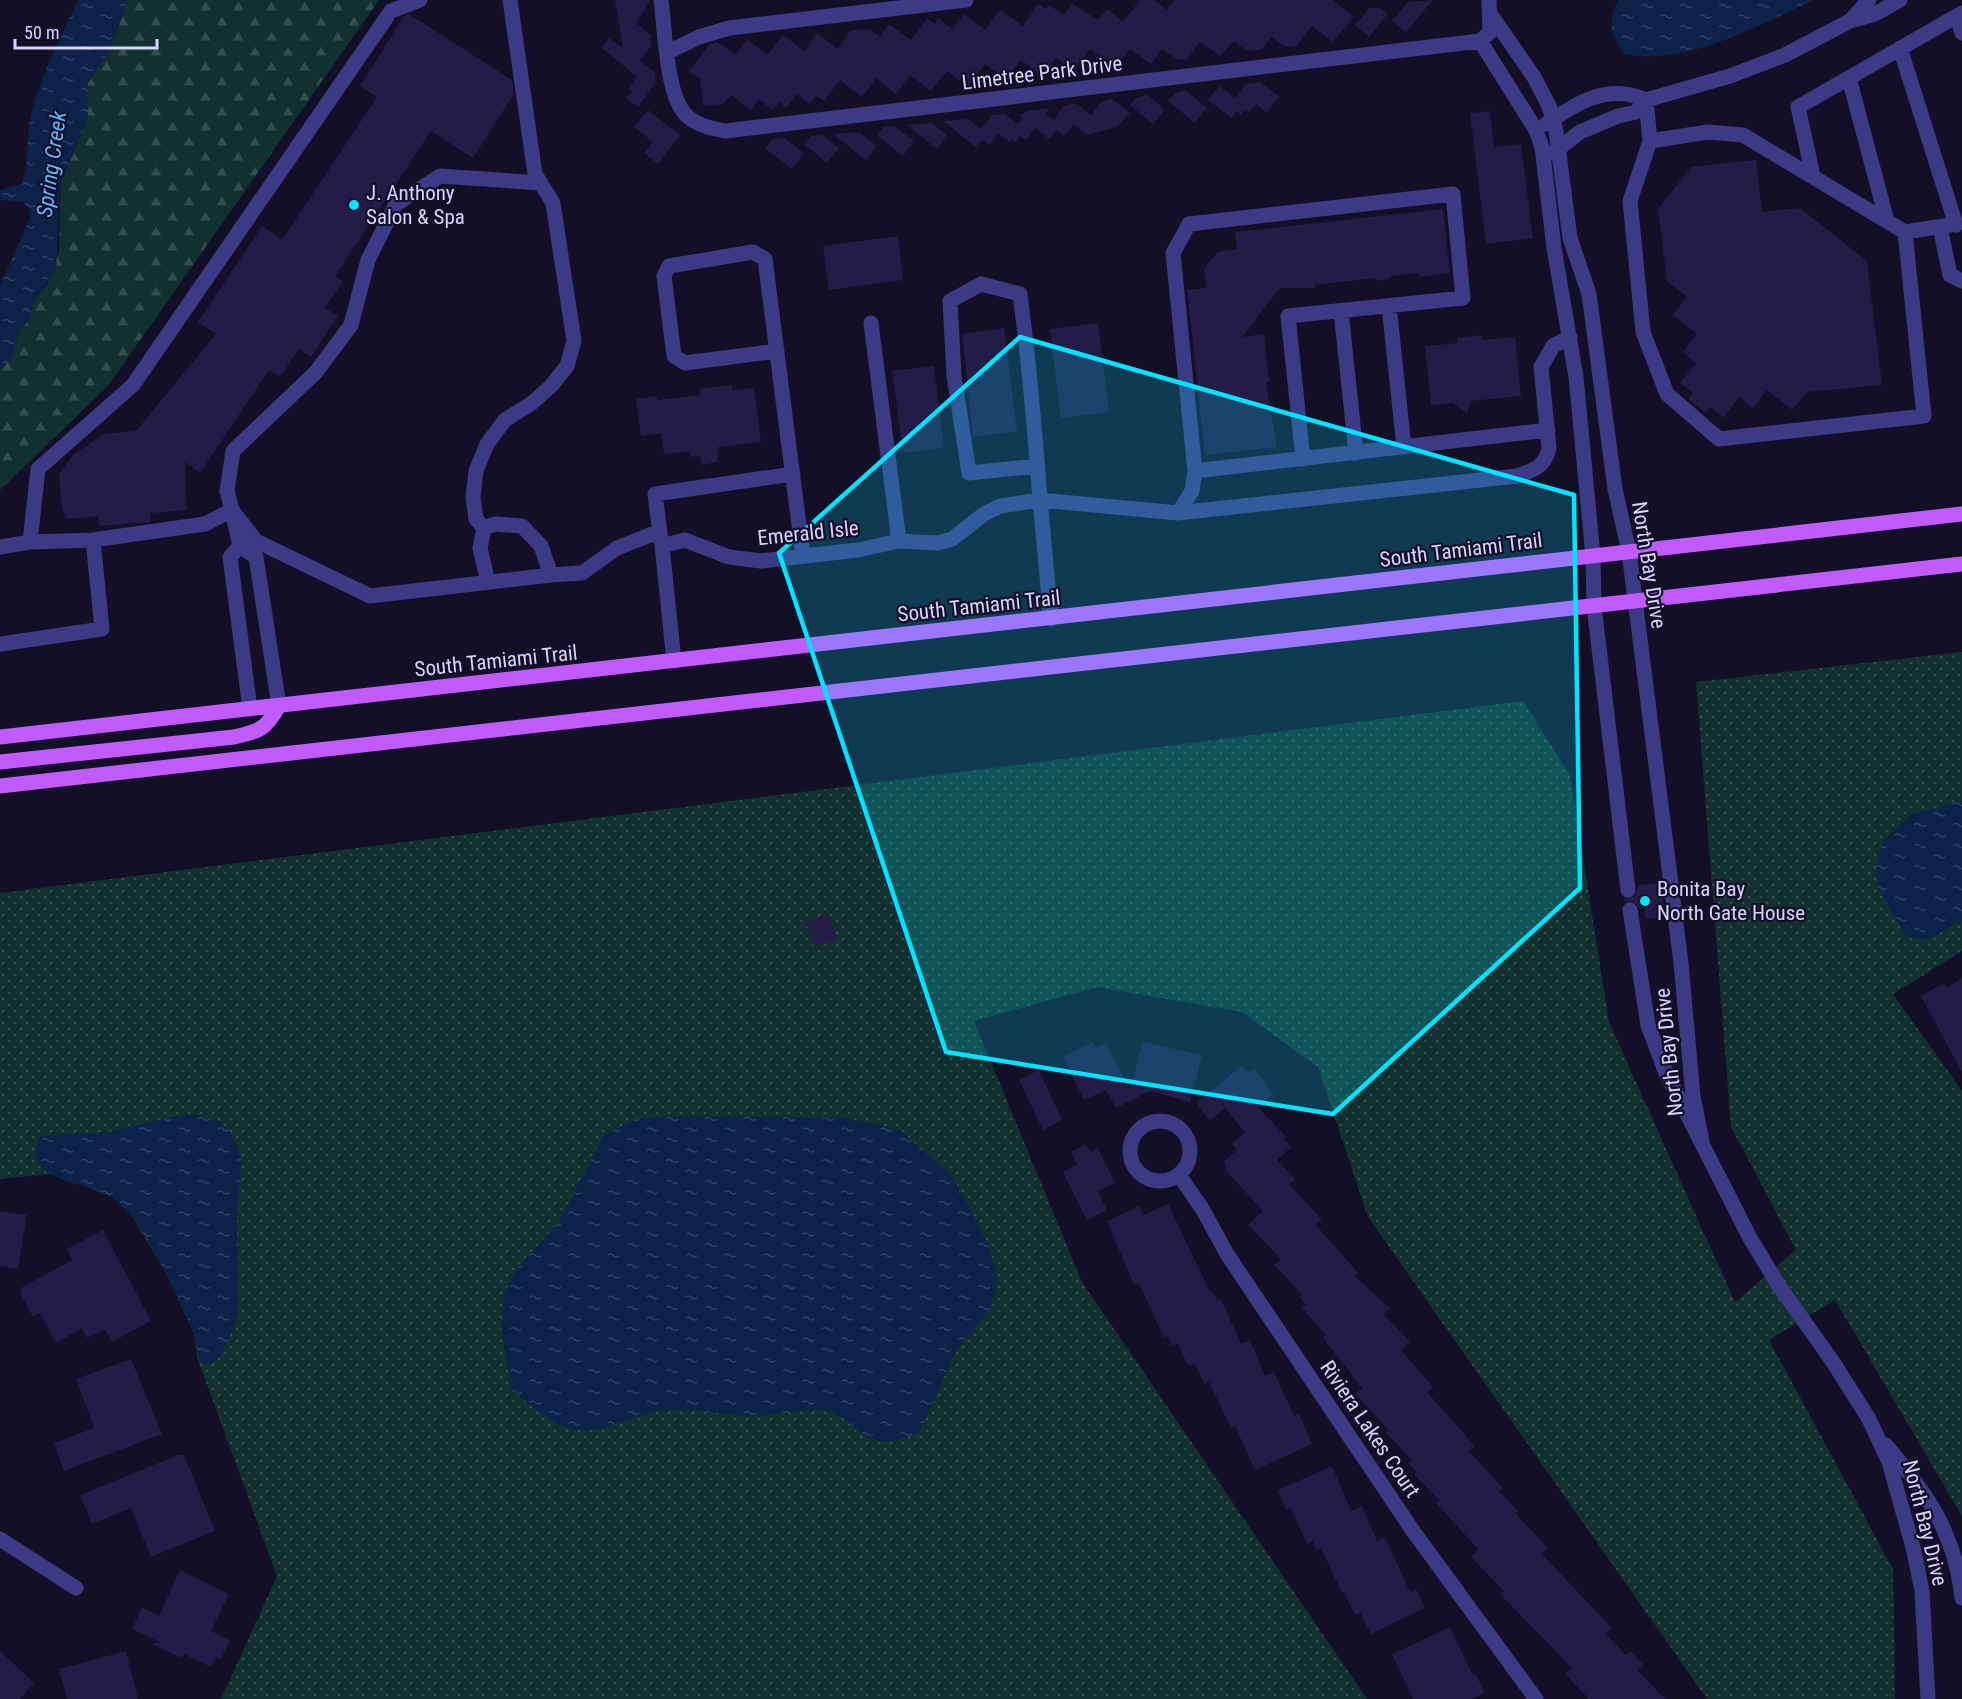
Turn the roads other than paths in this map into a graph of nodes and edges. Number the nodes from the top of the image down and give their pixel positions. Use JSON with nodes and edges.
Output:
{"nodes":[{"id":1,"x":420,"y":0,"type":"edge"},
{"id":2,"x":510,"y":0,"type":"edge"},
{"id":3,"x":661,"y":0,"type":"edge"},
{"id":4,"x":966,"y":0,"type":"edge"},
{"id":5,"x":1869,"y":0,"type":"edge"},
{"id":6,"x":1900,"y":0,"type":"edge"},
{"id":7,"x":1490,"y":7,"type":"edge"},
{"id":8,"x":1959,"y":14,"type":"edge"},
{"id":9,"x":1850,"y":21,"type":"junction"},
{"id":10,"x":1962,"y":33,"type":"edge"},
{"id":11,"x":1480,"y":41,"type":"junction"},
{"id":12,"x":1900,"y":48,"type":"junction"},
{"id":13,"x":668,"y":52,"type":"junction"},
{"id":14,"x":1849,"y":78,"type":"junction"},
{"id":15,"x":1538,"y":83,"type":"junction"},
{"id":16,"x":1515,"y":96,"type":"junction"},
{"id":17,"x":1646,"y":100,"type":"junction"},
{"id":18,"x":1553,"y":119,"type":"junction"},
{"id":19,"x":1536,"y":130,"type":"junction"},
{"id":20,"x":1650,"y":141,"type":"junction"},
{"id":21,"x":1558,"y":148,"type":"junction"},
{"id":22,"x":1544,"y":160,"type":"junction"},
{"id":23,"x":1813,"y":176,"type":"junction"},
{"id":24,"x":541,"y":183,"type":"junction"},
{"id":25,"x":1887,"y":221,"type":"junction"},
{"id":26,"x":1959,"y":224,"type":"edge"},
{"id":27,"x":1940,"y":227,"type":"junction"},
{"id":28,"x":1905,"y":232,"type":"junction"},
{"id":29,"x":1962,"y":281,"type":"edge"},
{"id":30,"x":1389,"y":306,"type":"junction"},
{"id":31,"x":1341,"y":311,"type":"junction"},
{"id":32,"x":871,"y":324,"type":"dead end"},
{"id":33,"x":1570,"y":337,"type":"junction"},
{"id":34,"x":777,"y":351,"type":"junction"},
{"id":35,"x":1548,"y":430,"type":"junction"},
{"id":36,"x":1404,"y":447,"type":"junction"},
{"id":37,"x":1356,"y":453,"type":"junction"},
{"id":38,"x":1304,"y":459,"type":"junction"},
{"id":39,"x":1037,"y":466,"type":"junction"},
{"id":40,"x":1196,"y":471,"type":"junction"},
{"id":41,"x":793,"y":474,"type":"junction"},
{"id":42,"x":1040,"y":500,"type":"junction"},
{"id":43,"x":232,"y":510,"type":"junction"},
{"id":44,"x":1178,"y":513,"type":"junction"},
{"id":45,"x":1962,"y":514,"type":"edge"},
{"id":46,"x":484,"y":528,"type":"junction"},
{"id":47,"x":661,"y":539,"type":"junction"},
{"id":48,"x":93,"y":540,"type":"junction"},
{"id":49,"x":899,"y":541,"type":"junction"},
{"id":50,"x":30,"y":542,"type":"junction"},
{"id":51,"x":240,"y":546,"type":"junction"},
{"id":52,"x":0,"y":547,"type":"edge"},
{"id":53,"x":1629,"y":552,"type":"junction"},
{"id":54,"x":803,"y":556,"type":"junction"},
{"id":55,"x":1593,"y":556,"type":"junction"},
{"id":56,"x":1962,"y":564,"type":"edge"},
{"id":57,"x":551,"y":574,"type":"junction"},
{"id":58,"x":488,"y":582,"type":"junction"},
{"id":59,"x":1635,"y":601,"type":"junction"},
{"id":60,"x":1594,"y":606,"type":"junction"},
{"id":61,"x":1052,"y":619,"type":"junction"},
{"id":62,"x":0,"y":644,"type":"edge"},
{"id":63,"x":674,"y":662,"type":"junction"},
{"id":64,"x":279,"y":706,"type":"junction"},
{"id":65,"x":250,"y":710,"type":"junction"},
{"id":66,"x":0,"y":737,"type":"edge"},
{"id":67,"x":0,"y":762,"type":"edge"},
{"id":68,"x":0,"y":786,"type":"edge"},
{"id":69,"x":1628,"y":890,"type":"dead end"},
{"id":70,"x":1630,"y":910,"type":"dead end"},
{"id":71,"x":1702,"y":1141,"type":"junction"},
{"id":72,"x":1179,"y":1175,"type":"dead end"},
{"id":73,"x":1875,"y":1432,"type":"junction"},
{"id":74,"x":0,"y":1539,"type":"edge"},
{"id":75,"x":76,"y":1588,"type":"dead end"},
{"id":76,"x":1962,"y":1598,"type":"edge"},
{"id":77,"x":1536,"y":1699,"type":"edge"},
{"id":78,"x":1928,"y":1699,"type":"edge"}],
"edges":[{"from":1,"to":50,"type":"street"},
{"from":2,"to":24,"type":"street"},
{"from":3,"to":13,"type":"street","name":"Limetree Park Drive"},
{"from":4,"to":13,"type":"street"},
{"from":5,"to":9,"type":"street"},
{"from":6,"to":9,"type":"street"},
{"from":7,"to":11,"type":"street"},
{"from":7,"to":15,"type":"street","name":"North Bay Drive"},
{"from":8,"to":10,"type":"street"},
{"from":8,"to":12,"type":"street"},
{"from":9,"to":17,"type":"street"},
{"from":11,"to":13,"type":"street","name":"Limetree Park Drive"},
{"from":11,"to":16,"type":"street"},
{"from":12,"to":14,"type":"street"},
{"from":12,"to":26,"type":"street"},
{"from":14,"to":23,"type":"street"},
{"from":14,"to":25,"type":"street"},
{"from":15,"to":16,"type":"street"},
{"from":15,"to":18,"type":"street","name":"North Bay Drive"},
{"from":16,"to":19,"type":"street"},
{"from":17,"to":18,"type":"street"},
{"from":17,"to":20,"type":"street"},
{"from":17,"to":21,"type":"street"},
{"from":18,"to":19,"type":"street"},
{"from":18,"to":21,"type":"street","name":"North Bay Drive"},
{"from":19,"to":22,"type":"street"},
{"from":20,"to":23,"type":"street"},
{"from":20,"to":28,"type":"street"},
{"from":21,"to":22,"type":"street"},
{"from":21,"to":53,"type":"street","name":"North Bay Drive"},
{"from":22,"to":33,"type":"street"},
{"from":23,"to":25,"type":"street"},
{"from":24,"to":43,"type":"street"},
{"from":24,"to":46,"type":"street"},
{"from":25,"to":28,"type":"street"},
{"from":26,"to":27,"type":"street"},
{"from":27,"to":28,"type":"street"},
{"from":27,"to":29,"type":"street"},
{"from":30,"to":31,"type":"street"},
{"from":30,"to":36,"type":"street"},
{"from":30,"to":40,"type":"street"},
{"from":31,"to":37,"type":"street"},
{"from":31,"to":38,"type":"street"},
{"from":32,"to":49,"type":"street"},
{"from":33,"to":35,"type":"street"},
{"from":33,"to":55,"type":"street"},
{"from":34,"to":34,"type":"street"},
{"from":34,"to":41,"type":"street"},
{"from":35,"to":36,"type":"street"},
{"from":35,"to":44,"type":"street","name":"Emerald Isle"},
{"from":36,"to":37,"type":"street"},
{"from":37,"to":38,"type":"street"},
{"from":38,"to":40,"type":"street"},
{"from":39,"to":39,"type":"street"},
{"from":39,"to":42,"type":"street"},
{"from":40,"to":44,"type":"street"},
{"from":41,"to":47,"type":"street"},
{"from":41,"to":54,"type":"street"},
{"from":42,"to":44,"type":"street","name":"Emerald Isle"},
{"from":42,"to":49,"type":"street","name":"Emerald Isle"},
{"from":42,"to":61,"type":"street"},
{"from":43,"to":48,"type":"street"},
{"from":43,"to":51,"type":"street"},
{"from":43,"to":58,"type":"street","name":"Emerald Isle"},
{"from":45,"to":53,"type":"main road","name":"South Tamiami Trail"},
{"from":46,"to":57,"type":"street"},
{"from":46,"to":58,"type":"street"},
{"from":47,"to":54,"type":"street","name":"Emerald Isle"},
{"from":47,"to":57,"type":"street","name":"Emerald Isle"},
{"from":47,"to":63,"type":"street"},
{"from":48,"to":50,"type":"street"},
{"from":48,"to":62,"type":"street"},
{"from":49,"to":54,"type":"street","name":"Emerald Isle"},
{"from":50,"to":52,"type":"street"},
{"from":51,"to":64,"type":"street"},
{"from":51,"to":65,"type":"street"},
{"from":53,"to":55,"type":"main road","name":"South Tamiami Trail"},
{"from":53,"to":59,"type":"street","name":"North Bay Drive"},
{"from":55,"to":60,"type":"street"},
{"from":55,"to":61,"type":"main road","name":"South Tamiami Trail"},
{"from":56,"to":59,"type":"main road"},
{"from":57,"to":58,"type":"street","name":"Emerald Isle"},
{"from":59,"to":60,"type":"main road"},
{"from":59,"to":71,"type":"street","name":"North Bay Drive"},
{"from":60,"to":68,"type":"main road"},
{"from":60,"to":69,"type":"street"},
{"from":61,"to":63,"type":"main road","name":"South Tamiami Trail"},
{"from":63,"to":64,"type":"main road","name":"South Tamiami Trail"},
{"from":64,"to":65,"type":"main road","name":"South Tamiami Trail"},
{"from":64,"to":67,"type":"main road"},
{"from":65,"to":66,"type":"main road","name":"South Tamiami Trail"},
{"from":70,"to":71,"type":"street","name":"North Bay Drive"},
{"from":71,"to":73,"type":"street","name":"North Bay Drive"},
{"from":72,"to":77,"type":"street","name":"Riviera Lakes Court"},
{"from":73,"to":76,"type":"street","name":"North Bay Drive"},
{"from":73,"to":78,"type":"street","name":"North Bay Drive"},
{"from":74,"to":75,"type":"street"}]}
